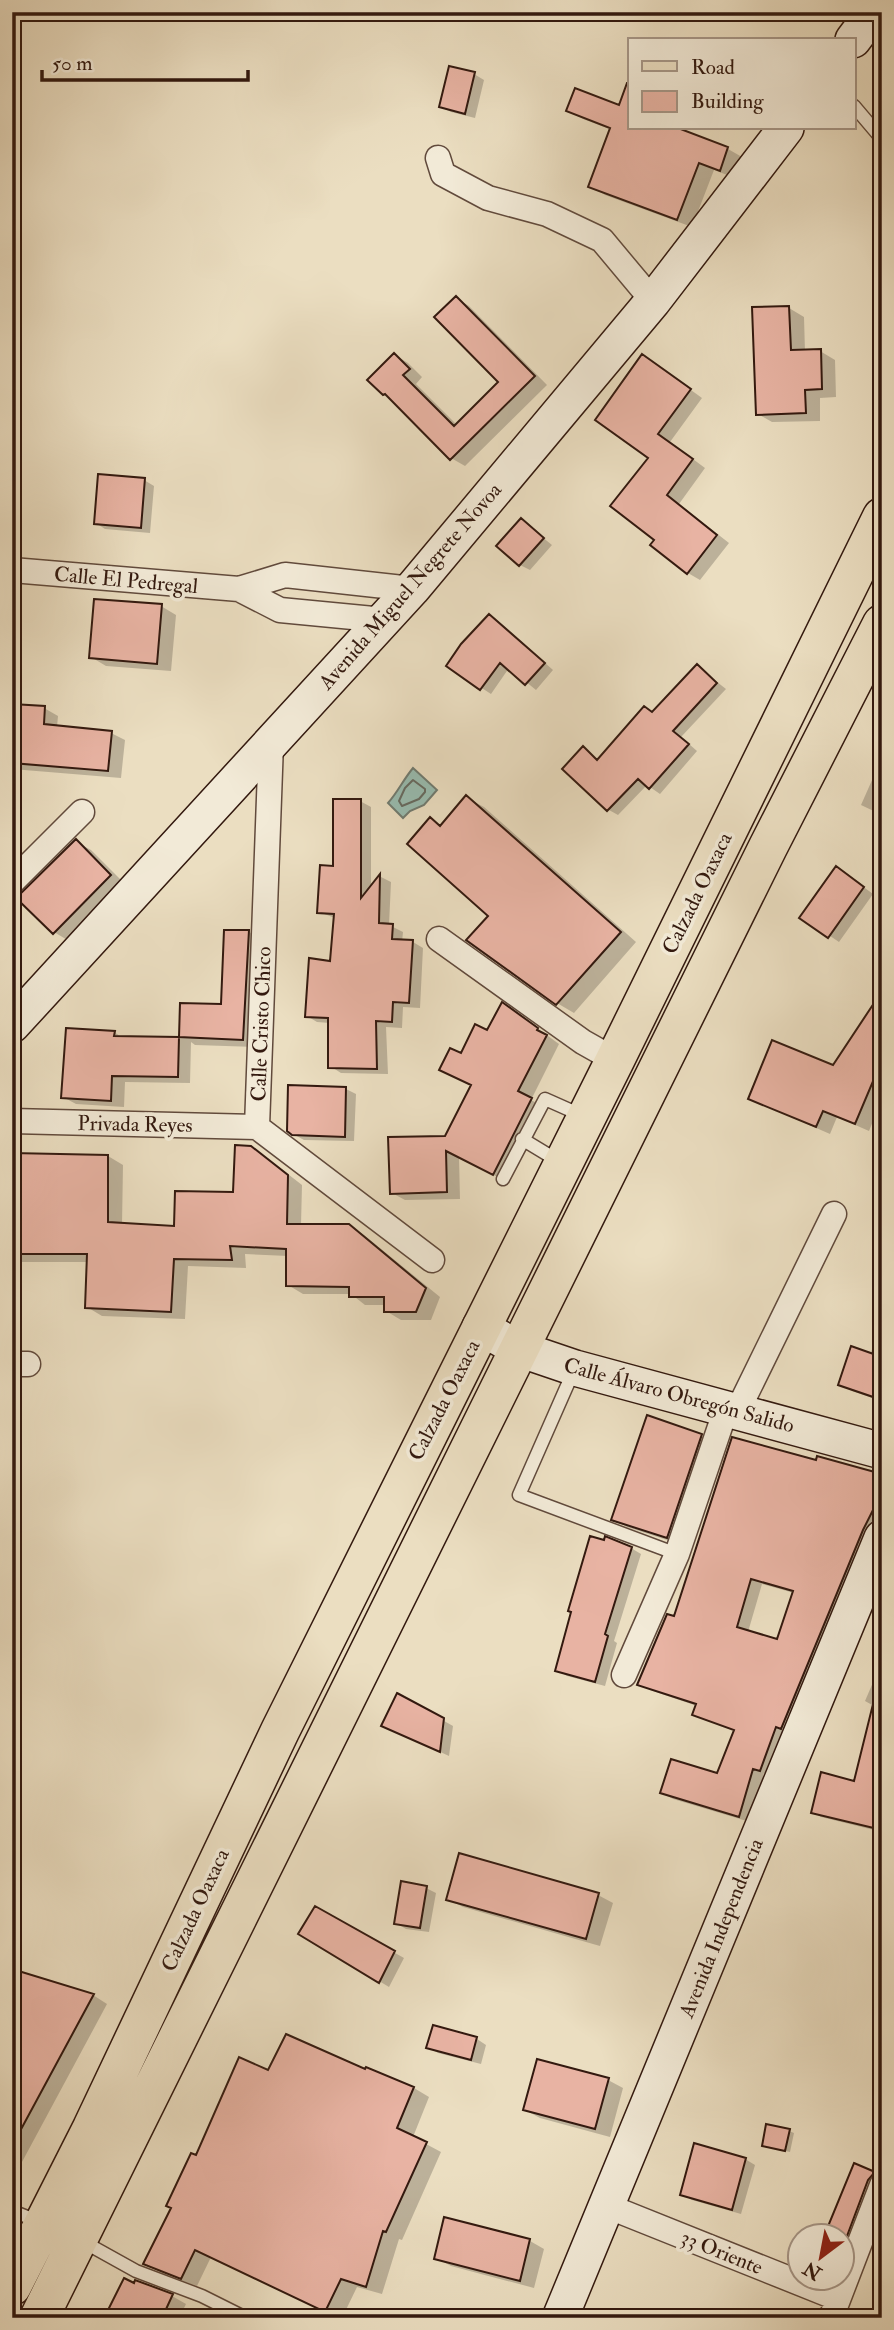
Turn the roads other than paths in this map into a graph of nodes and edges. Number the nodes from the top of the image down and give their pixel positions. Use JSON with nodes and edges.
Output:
{"nodes":[{"id":1,"x":874,"y":12,"type":"edge"},
{"id":2,"x":854,"y":38,"type":"edge"},
{"id":3,"x":856,"y":108,"type":"edge"},
{"id":4,"x":784,"y":130,"type":"edge"},
{"id":5,"x":882,"y":139,"type":"edge"},
{"id":6,"x":438,"y":158,"type":"dead end"},
{"id":7,"x":653,"y":301,"type":"junction"},
{"id":8,"x":882,"y":517,"type":"edge"},
{"id":9,"x":12,"y":570,"type":"edge"},
{"id":10,"x":239,"y":589,"type":"junction"},
{"id":11,"x":412,"y":589,"type":"junction"},
{"id":12,"x":384,"y":620,"type":"junction"},
{"id":13,"x":882,"y":624,"type":"edge"},
{"id":14,"x":271,"y":743,"type":"junction"},
{"id":15,"x":82,"y":812,"type":"dead end"},
{"id":16,"x":12,"y":882,"type":"edge"},
{"id":17,"x":439,"y":939,"type":"dead end"},
{"id":18,"x":634,"y":1021,"type":"junction"},
{"id":19,"x":12,"y":1026,"type":"edge"},
{"id":20,"x":672,"y":1041,"type":"junction"},
{"id":21,"x":615,"y":1060,"type":"junction"},
{"id":22,"x":586,"y":1117,"type":"junction"},
{"id":23,"x":12,"y":1121,"type":"edge"},
{"id":24,"x":257,"y":1127,"type":"junction"},
{"id":25,"x":522,"y":1139,"type":"junction"},
{"id":26,"x":563,"y":1164,"type":"junction"},
{"id":27,"x":503,"y":1179,"type":"dead end"},
{"id":28,"x":834,"y":1214,"type":"dead end"},
{"id":29,"x":432,"y":1260,"type":"dead end"},
{"id":30,"x":480,"y":1327,"type":"junction"},
{"id":31,"x":519,"y":1349,"type":"junction"},
{"id":32,"x":575,"y":1368,"type":"junction"},
{"id":33,"x":732,"y":1410,"type":"junction"},
{"id":34,"x":882,"y":1451,"type":"edge"},
{"id":35,"x":882,"y":1538,"type":"edge"},
{"id":36,"x":677,"y":1553,"type":"junction"},
{"id":37,"x":624,"y":1675,"type":"dead end"},
{"id":38,"x":882,"y":2185,"type":"edge"},
{"id":39,"x":607,"y":2206,"type":"junction"},
{"id":40,"x":52,"y":2227,"type":"edge"},
{"id":41,"x":29,"y":2288,"type":"edge"},
{"id":42,"x":834,"y":2308,"type":"edge"},
{"id":43,"x":246,"y":2318,"type":"edge"},
{"id":44,"x":560,"y":2318,"type":"edge"}],
"edges":[{"from":1,"to":2,"type":"street"},
{"from":3,"to":5,"type":"lane"},
{"from":4,"to":7,"type":"street","name":"Avenida Miguel Negrete Novoa"},
{"from":6,"to":7,"type":"street"},
{"from":7,"to":11,"type":"street","name":"Avenida Miguel Negrete Novoa"},
{"from":8,"to":18,"type":"main road","name":"Calzada Oaxaca"},
{"from":9,"to":10,"type":"street","name":"Calle El Pedregal"},
{"from":10,"to":11,"type":"street","name":"Calle El Pedregal"},
{"from":10,"to":12,"type":"street","name":"Calle El Pedregal"},
{"from":11,"to":12,"type":"street","name":"Avenida Miguel Negrete Novoa"},
{"from":12,"to":14,"type":"street","name":"Avenida Miguel Negrete Novoa"},
{"from":13,"to":20,"type":"main road","name":"Calzada Oaxaca"},
{"from":14,"to":19,"type":"street","name":"Avenida Miguel Negrete Novoa"},
{"from":14,"to":24,"type":"street","name":"Calle Cristo Chico"},
{"from":15,"to":16,"type":"street"},
{"from":17,"to":21,"type":"street"},
{"from":18,"to":20,"type":"main road"},
{"from":18,"to":21,"type":"main road","name":"Calzada Oaxaca"},
{"from":20,"to":31,"type":"main road","name":"Calzada Oaxaca"},
{"from":21,"to":22,"type":"main road","name":"Calzada Oaxaca"},
{"from":22,"to":25,"type":"lane"},
{"from":22,"to":26,"type":"main road","name":"Calzada Oaxaca"},
{"from":23,"to":24,"type":"street","name":"Privada Reyes"},
{"from":24,"to":29,"type":"street","name":"Calle Cristo Chico"},
{"from":25,"to":26,"type":"lane"},
{"from":25,"to":27,"type":"lane"},
{"from":26,"to":30,"type":"main road","name":"Calzada Oaxaca"},
{"from":28,"to":33,"type":"street"},
{"from":30,"to":31,"type":"street","name":"Calle Álvaro Obregón Salido"},
{"from":30,"to":40,"type":"main road","name":"Calzada Oaxaca"},
{"from":31,"to":32,"type":"street","name":"Calle Álvaro Obregón Salido"},
{"from":31,"to":40,"type":"main road","name":"Calzada Oaxaca"},
{"from":32,"to":33,"type":"street","name":"Calle Álvaro Obregón Salido"},
{"from":32,"to":36,"type":"lane"},
{"from":33,"to":34,"type":"street","name":"Calle Álvaro Obregón Salido"},
{"from":33,"to":36,"type":"street"},
{"from":35,"to":39,"type":"street","name":"Avenida Independencia"},
{"from":36,"to":37,"type":"street"},
{"from":38,"to":42,"type":"street"},
{"from":39,"to":42,"type":"street","name":"33 Oriente"},
{"from":39,"to":44,"type":"street","name":"Avenida Independencia"},
{"from":40,"to":41,"type":"main road","name":"Calzada Oaxaca"},
{"from":40,"to":43,"type":"lane"}]}
